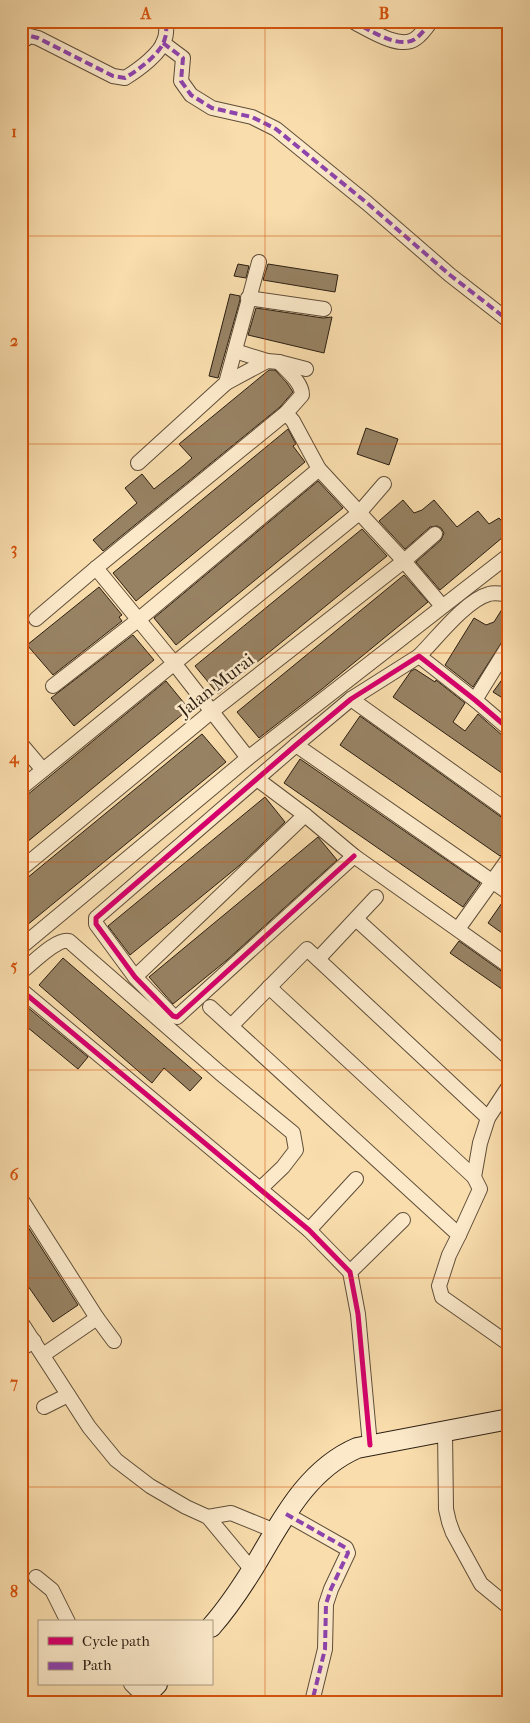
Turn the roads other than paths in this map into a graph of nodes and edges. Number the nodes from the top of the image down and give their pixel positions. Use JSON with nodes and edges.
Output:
{"nodes":[{"id":1,"x":166,"y":21,"type":"edge"},
{"id":2,"x":352,"y":21,"type":"edge"},
{"id":3,"x":431,"y":21,"type":"edge"},
{"id":4,"x":21,"y":42,"type":"edge"},
{"id":5,"x":163,"y":43,"type":"junction"},
{"id":6,"x":259,"y":262,"type":"dead end"},
{"id":7,"x":248,"y":298,"type":"junction"},
{"id":8,"x":324,"y":309,"type":"dead end"},
{"id":9,"x":509,"y":322,"type":"edge"},
{"id":10,"x":235,"y":351,"type":"junction"},
{"id":11,"x":273,"y":362,"type":"junction"},
{"id":12,"x":306,"y":369,"type":"dead end"},
{"id":13,"x":226,"y":383,"type":"junction"},
{"id":14,"x":286,"y":413,"type":"junction"},
{"id":15,"x":138,"y":463,"type":"dead end"},
{"id":16,"x":319,"y":468,"type":"junction"},
{"id":17,"x":384,"y":484,"type":"dead end"},
{"id":18,"x":359,"y":513,"type":"junction"},
{"id":19,"x":435,"y":534,"type":"dead end"},
{"id":20,"x":509,"y":555,"type":"edge"},
{"id":21,"x":404,"y":561,"type":"junction"},
{"id":22,"x":96,"y":568,"type":"junction"},
{"id":23,"x":509,"y":595,"type":"edge"},
{"id":24,"x":442,"y":606,"type":"junction"},
{"id":25,"x":36,"y":619,"type":"dead end"},
{"id":26,"x":138,"y":620,"type":"junction"},
{"id":27,"x":509,"y":645,"type":"edge"},
{"id":28,"x":419,"y":656,"type":"junction"},
{"id":29,"x":174,"y":663,"type":"junction"},
{"id":30,"x":54,"y":686,"type":"dead end"},
{"id":31,"x":352,"y":700,"type":"junction"},
{"id":32,"x":475,"y":700,"type":"junction"},
{"id":33,"x":212,"y":712,"type":"junction"},
{"id":34,"x":509,"y":730,"type":"edge"},
{"id":35,"x":21,"y":744,"type":"edge"},
{"id":36,"x":296,"y":745,"type":"junction"},
{"id":37,"x":248,"y":758,"type":"junction"},
{"id":38,"x":43,"y":770,"type":"junction"},
{"id":39,"x":258,"y":779,"type":"junction"},
{"id":40,"x":21,"y":788,"type":"edge"},
{"id":41,"x":509,"y":812,"type":"edge"},
{"id":42,"x":305,"y":814,"type":"junction"},
{"id":43,"x":354,"y":856,"type":"junction"},
{"id":44,"x":509,"y":858,"type":"edge"},
{"id":45,"x":21,"y":869,"type":"edge"},
{"id":46,"x":492,"y":882,"type":"junction"},
{"id":47,"x":509,"y":893,"type":"edge"},
{"id":48,"x":376,"y":897,"type":"dead end"},
{"id":49,"x":356,"y":919,"type":"junction"},
{"id":50,"x":458,"y":929,"type":"junction"},
{"id":51,"x":21,"y":947,"type":"edge"},
{"id":52,"x":318,"y":959,"type":"junction"},
{"id":53,"x":509,"y":966,"type":"edge"},
{"id":54,"x":21,"y":972,"type":"edge"},
{"id":55,"x":135,"y":978,"type":"junction"},
{"id":56,"x":269,"y":987,"type":"junction"},
{"id":57,"x":21,"y":990,"type":"edge"},
{"id":58,"x":210,"y":1007,"type":"dead end"},
{"id":59,"x":232,"y":1025,"type":"junction"},
{"id":60,"x":509,"y":1058,"type":"edge"},
{"id":61,"x":509,"y":1086,"type":"edge"},
{"id":62,"x":488,"y":1118,"type":"junction"},
{"id":63,"x":474,"y":1176,"type":"junction"},
{"id":64,"x":356,"y":1179,"type":"dead end"},
{"id":65,"x":260,"y":1190,"type":"junction"},
{"id":66,"x":22,"y":1202,"type":"edge"},
{"id":67,"x":403,"y":1220,"type":"dead end"},
{"id":68,"x":308,"y":1230,"type":"junction"},
{"id":69,"x":459,"y":1235,"type":"junction"},
{"id":70,"x":350,"y":1272,"type":"junction"},
{"id":71,"x":97,"y":1318,"type":"junction"},
{"id":72,"x":21,"y":1322,"type":"edge"},
{"id":73,"x":34,"y":1341,"type":"junction"},
{"id":74,"x":114,"y":1341,"type":"dead end"},
{"id":75,"x":509,"y":1344,"type":"edge"},
{"id":76,"x":21,"y":1350,"type":"edge"},
{"id":77,"x":43,"y":1355,"type":"junction"},
{"id":78,"x":68,"y":1395,"type":"junction"},
{"id":79,"x":44,"y":1407,"type":"dead end"},
{"id":80,"x":509,"y":1419,"type":"edge"},
{"id":81,"x":445,"y":1432,"type":"junction"},
{"id":82,"x":370,"y":1445,"type":"junction"},
{"id":83,"x":208,"y":1517,"type":"junction"},
{"id":84,"x":281,"y":1522,"type":"junction"},
{"id":85,"x":252,"y":1570,"type":"junction"},
{"id":86,"x":36,"y":1577,"type":"dead end"},
{"id":87,"x":509,"y":1607,"type":"edge"},
{"id":88,"x":67,"y":1620,"type":"edge"},
{"id":89,"x":212,"y":1626,"type":"edge"},
{"id":90,"x":312,"y":1702,"type":"edge"}],
"edges":[{"from":1,"to":5,"type":"street"},
{"from":2,"to":3,"type":"street"},
{"from":4,"to":5,"type":"street"},
{"from":5,"to":9,"type":"street"},
{"from":6,"to":7,"type":"street"},
{"from":7,"to":8,"type":"street"},
{"from":7,"to":10,"type":"street"},
{"from":10,"to":11,"type":"street"},
{"from":10,"to":13,"type":"street"},
{"from":11,"to":12,"type":"street"},
{"from":11,"to":13,"type":"street"},
{"from":11,"to":14,"type":"street"},
{"from":13,"to":15,"type":"street"},
{"from":14,"to":16,"type":"street"},
{"from":14,"to":22,"type":"street"},
{"from":16,"to":18,"type":"street"},
{"from":16,"to":26,"type":"street"},
{"from":17,"to":18,"type":"street"},
{"from":18,"to":21,"type":"street"},
{"from":18,"to":29,"type":"street"},
{"from":19,"to":21,"type":"street","name":"Jalan Murai"},
{"from":20,"to":24,"type":"street"},
{"from":21,"to":24,"type":"street"},
{"from":21,"to":33,"type":"street","name":"Jalan Murai"},
{"from":22,"to":25,"type":"street"},
{"from":22,"to":26,"type":"street"},
{"from":23,"to":28,"type":"street"},
{"from":24,"to":37,"type":"street"},
{"from":26,"to":29,"type":"street"},
{"from":26,"to":30,"type":"street"},
{"from":27,"to":32,"type":"street"},
{"from":28,"to":31,"type":"street"},
{"from":28,"to":32,"type":"street"},
{"from":29,"to":33,"type":"street"},
{"from":29,"to":38,"type":"street"},
{"from":31,"to":36,"type":"street"},
{"from":31,"to":41,"type":"street"},
{"from":32,"to":34,"type":"street"},
{"from":33,"to":37,"type":"street"},
{"from":33,"to":45,"type":"street","name":"Jalan Murai"},
{"from":35,"to":38,"type":"street"},
{"from":36,"to":39,"type":"street"},
{"from":36,"to":46,"type":"street"},
{"from":37,"to":51,"type":"street"},
{"from":38,"to":40,"type":"street"},
{"from":39,"to":42,"type":"street"},
{"from":39,"to":55,"type":"street"},
{"from":42,"to":43,"type":"street"},
{"from":42,"to":55,"type":"street"},
{"from":43,"to":50,"type":"street"},
{"from":43,"to":55,"type":"street"},
{"from":44,"to":46,"type":"street"},
{"from":46,"to":47,"type":"street"},
{"from":46,"to":50,"type":"street"},
{"from":48,"to":49,"type":"street"},
{"from":49,"to":52,"type":"street"},
{"from":49,"to":60,"type":"street"},
{"from":50,"to":53,"type":"street"},
{"from":52,"to":56,"type":"street"},
{"from":52,"to":62,"type":"street"},
{"from":54,"to":65,"type":"street"},
{"from":56,"to":59,"type":"street"},
{"from":56,"to":63,"type":"street"},
{"from":57,"to":65,"type":"street"},
{"from":58,"to":59,"type":"street"},
{"from":59,"to":69,"type":"street"},
{"from":61,"to":62,"type":"street"},
{"from":62,"to":63,"type":"street"},
{"from":63,"to":69,"type":"street"},
{"from":64,"to":68,"type":"street"},
{"from":65,"to":68,"type":"street"},
{"from":66,"to":71,"type":"street"},
{"from":67,"to":70,"type":"street"},
{"from":68,"to":70,"type":"street"},
{"from":69,"to":75,"type":"street"},
{"from":70,"to":82,"type":"street"},
{"from":71,"to":74,"type":"street"},
{"from":71,"to":77,"type":"street"},
{"from":72,"to":73,"type":"street"},
{"from":73,"to":76,"type":"street"},
{"from":73,"to":77,"type":"street"},
{"from":77,"to":78,"type":"street"},
{"from":78,"to":79,"type":"street"},
{"from":78,"to":83,"type":"street"},
{"from":80,"to":81,"type":"street"},
{"from":81,"to":82,"type":"street"},
{"from":81,"to":87,"type":"street"},
{"from":82,"to":84,"type":"street"},
{"from":83,"to":84,"type":"street"},
{"from":83,"to":85,"type":"street"},
{"from":84,"to":85,"type":"street"},
{"from":84,"to":90,"type":"street"},
{"from":85,"to":89,"type":"street"},
{"from":86,"to":88,"type":"street"}]}
